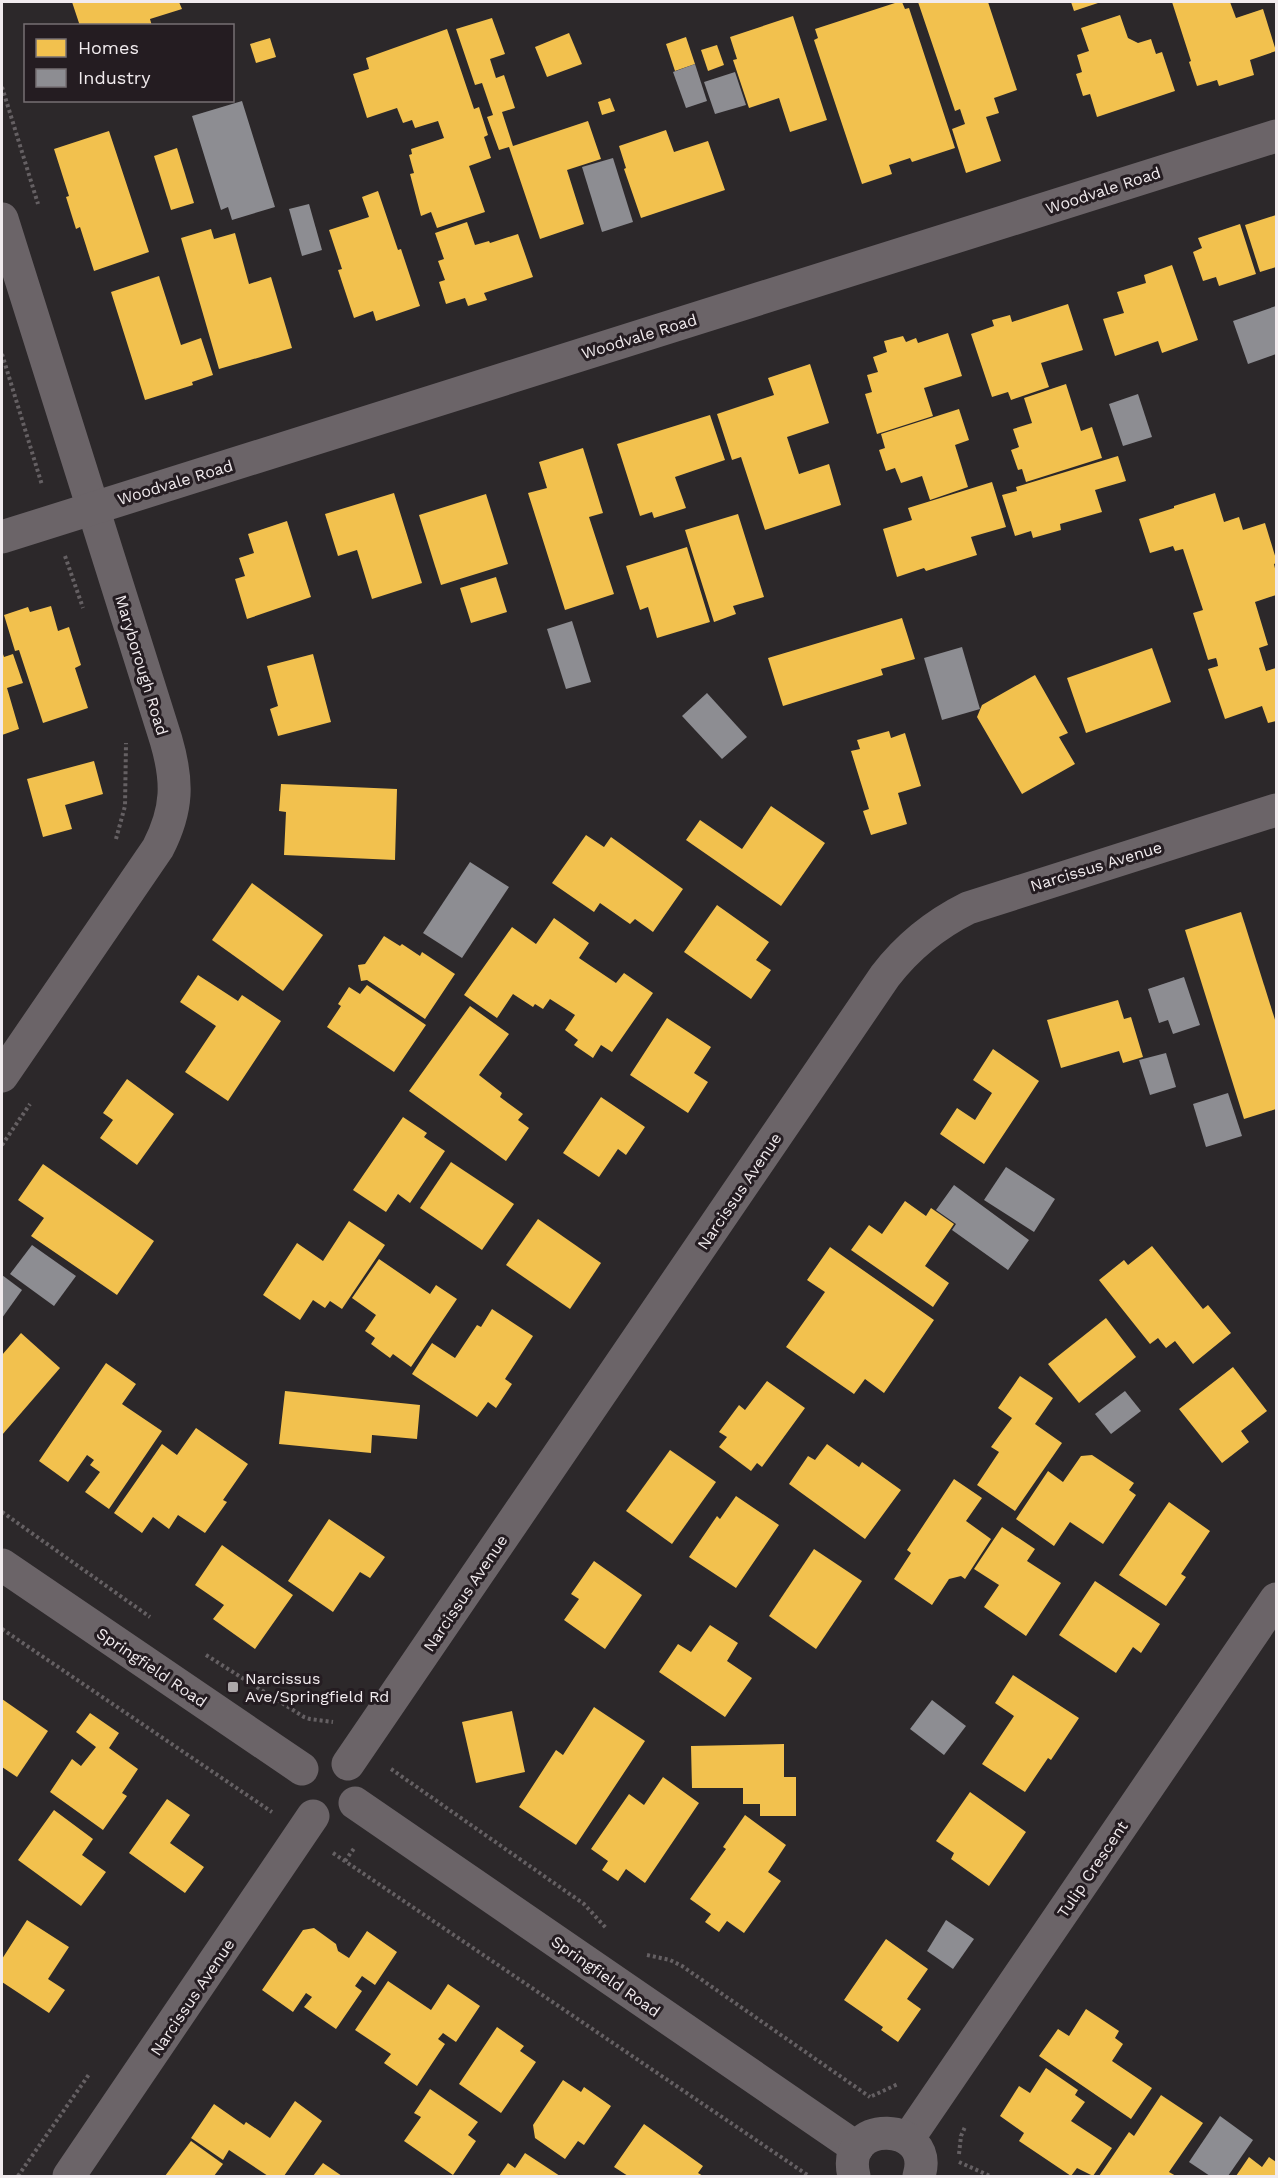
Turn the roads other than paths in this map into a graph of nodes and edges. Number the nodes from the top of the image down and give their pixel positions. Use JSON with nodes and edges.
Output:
{"nodes":[{"id":1,"x":1276,"y":136,"type":"edge"},
{"id":2,"x":2,"y":219,"type":"edge"},
{"id":3,"x":93,"y":508,"type":"junction"},
{"id":4,"x":2,"y":537,"type":"edge"},
{"id":5,"x":1276,"y":810,"type":"edge"},
{"id":6,"x":2,"y":1076,"type":"edge"},
{"id":7,"x":2,"y":1565,"type":"edge"},
{"id":8,"x":1276,"y":1599,"type":"edge"},
{"id":9,"x":348,"y":1764,"type":"junction"},
{"id":10,"x":302,"y":1770,"type":"junction"},
{"id":11,"x":355,"y":1803,"type":"junction"},
{"id":12,"x":313,"y":1816,"type":"junction"},
{"id":13,"x":908,"y":2139,"type":"junction"},
{"id":14,"x":856,"y":2162,"type":"edge"},
{"id":15,"x":69,"y":2176,"type":"edge"},
{"id":16,"x":919,"y":2176,"type":"edge"}],
"edges":[{"from":1,"to":3,"type":"street","name":"Woodvale Road"},
{"from":2,"to":3,"type":"street","name":"Maryborough Road"},
{"from":3,"to":4,"type":"street","name":"Woodvale Road"},
{"from":3,"to":6,"type":"street","name":"Maryborough Road"},
{"from":5,"to":9,"type":"street","name":"Narcissus Avenue"},
{"from":7,"to":10,"type":"street","name":"Springfield Road"},
{"from":8,"to":13,"type":"street","name":"Tulip Crescent"},
{"from":9,"to":10,"type":"street"},
{"from":9,"to":11,"type":"street"},
{"from":10,"to":12,"type":"street"},
{"from":11,"to":12,"type":"street"},
{"from":11,"to":14,"type":"street","name":"Springfield Road"},
{"from":12,"to":15,"type":"street","name":"Narcissus Avenue"},
{"from":13,"to":14,"type":"street"},
{"from":13,"to":16,"type":"street"}]}
